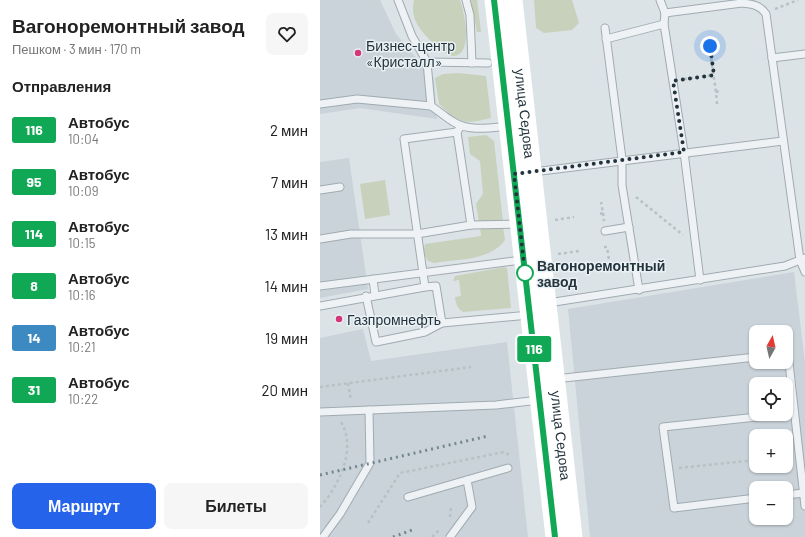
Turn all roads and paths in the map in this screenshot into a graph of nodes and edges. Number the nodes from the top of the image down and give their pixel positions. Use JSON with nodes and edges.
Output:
{"nodes":[{"id":1,"x":398,"y":0,"type":"edge"},
{"id":2,"x":466,"y":0,"type":"edge"},
{"id":3,"x":494,"y":0,"type":"edge"},
{"id":4,"x":513,"y":0,"type":"edge"},
{"id":5,"x":660,"y":0,"type":"edge"},
{"id":6,"x":798,"y":0,"type":"edge"},
{"id":7,"x":666,"y":13,"type":"junction"},
{"id":8,"x":766,"y":14,"type":"junction"},
{"id":9,"x":664,"y":24,"type":"junction"},
{"id":10,"x":605,"y":28,"type":"dead end"},
{"id":11,"x":606,"y":39,"type":"junction"},
{"id":12,"x":710,"y":46,"type":"dead end"},
{"id":13,"x":805,"y":54,"type":"edge"},
{"id":14,"x":772,"y":58,"type":"junction"},
{"id":15,"x":427,"y":62,"type":"junction"},
{"id":16,"x":472,"y":63,"type":"junction"},
{"id":17,"x":488,"y":63,"type":"dead end"},
{"id":18,"x":714,"y":75,"type":"junction"},
{"id":19,"x":673,"y":81,"type":"junction"},
{"id":20,"x":320,"y":104,"type":"edge"},
{"id":21,"x":717,"y":104,"type":"dead end"},
{"id":22,"x":432,"y":106,"type":"junction"},
{"id":23,"x":518,"y":125,"type":"junction"},
{"id":24,"x":459,"y":129,"type":"junction"},
{"id":25,"x":783,"y":140,"type":"junction"},
{"id":26,"x":684,"y":152,"type":"junction"},
{"id":27,"x":622,"y":159,"type":"junction"},
{"id":28,"x":524,"y":173,"type":"junction"},
{"id":29,"x":622,"y":185,"type":"junction"},
{"id":30,"x":340,"y":187,"type":"dead end"},
{"id":31,"x":320,"y":190,"type":"edge"},
{"id":32,"x":601,"y":202,"type":"dead end"},
{"id":33,"x":574,"y":217,"type":"dead end"},
{"id":34,"x":554,"y":220,"type":"dead end"},
{"id":35,"x":604,"y":221,"type":"dead end"},
{"id":36,"x":520,"y":224,"type":"junction"},
{"id":37,"x":471,"y":225,"type":"junction"},
{"id":38,"x":629,"y":227,"type":"junction"},
{"id":39,"x":605,"y":231,"type":"dead end"},
{"id":40,"x":417,"y":234,"type":"junction"},
{"id":41,"x":320,"y":239,"type":"edge"},
{"id":42,"x":696,"y":246,"type":"junction"},
{"id":43,"x":604,"y":247,"type":"dead end"},
{"id":44,"x":579,"y":251,"type":"dead end"},
{"id":45,"x":558,"y":254,"type":"dead end"},
{"id":46,"x":802,"y":259,"type":"edge"},
{"id":47,"x":523,"y":260,"type":"junction"},
{"id":48,"x":609,"y":260,"type":"dead end"},
{"id":49,"x":423,"y":272,"type":"junction"},
{"id":50,"x":805,"y":272,"type":"edge"},
{"id":51,"x":373,"y":279,"type":"junction"},
{"id":52,"x":700,"y":280,"type":"junction"},
{"id":53,"x":320,"y":286,"type":"edge"},
{"id":54,"x":425,"y":287,"type":"junction"},
{"id":55,"x":639,"y":290,"type":"junction"},
{"id":56,"x":375,"y":295,"type":"junction"},
{"id":57,"x":366,"y":296,"type":"junction"},
{"id":58,"x":548,"y":303,"type":"junction"},
{"id":59,"x":320,"y":306,"type":"edge"},
{"id":60,"x":530,"y":315,"type":"junction"},
{"id":61,"x":442,"y":322,"type":"junction"},
{"id":62,"x":749,"y":358,"type":"edge"},
{"id":63,"x":471,"y":368,"type":"dead end"},
{"id":64,"x":790,"y":369,"type":"edge"},
{"id":65,"x":547,"y":380,"type":"junction"},
{"id":66,"x":348,"y":383,"type":"junction"},
{"id":67,"x":320,"y":387,"type":"edge"},
{"id":68,"x":549,"y":399,"type":"junction"},
{"id":69,"x":346,"y":410,"type":"junction"},
{"id":70,"x":369,"y":410,"type":"junction"},
{"id":71,"x":320,"y":412,"type":"edge"},
{"id":72,"x":794,"y":413,"type":"joint"},
{"id":73,"x":749,"y":418,"type":"edge"},
{"id":74,"x":749,"y":461,"type":"edge"},
{"id":75,"x":508,"y":468,"type":"joint"},
{"id":76,"x":669,"y":469,"type":"junction"},
{"id":77,"x":467,"y":480,"type":"junction"},
{"id":78,"x":804,"y":493,"type":"junction"},
{"id":79,"x":793,"y":494,"type":"edge"},
{"id":80,"x":408,"y":497,"type":"dead end"},
{"id":81,"x":749,"y":499,"type":"edge"},
{"id":82,"x":805,"y":506,"type":"edge"},
{"id":83,"x":320,"y":507,"type":"edge"},
{"id":84,"x":368,"y":524,"type":"dead end"},
{"id":85,"x":323,"y":537,"type":"edge"},
{"id":86,"x":450,"y":537,"type":"edge"},
{"id":87,"x":555,"y":537,"type":"edge"},
{"id":88,"x":573,"y":537,"type":"edge"}],
"edges":[{"from":1,"to":15,"type":"lane"},
{"from":2,"to":16,"type":"lane"},
{"from":3,"to":23,"type":"main road","name":"улица Седова"},
{"from":4,"to":23,"type":"main road","name":"улица Седова"},
{"from":5,"to":7,"type":"lane"},
{"from":6,"to":8,"type":"path"},
{"from":7,"to":8,"type":"lane"},
{"from":7,"to":9,"type":"lane"},
{"from":8,"to":14,"type":"lane"},
{"from":9,"to":11,"type":"lane"},
{"from":9,"to":19,"type":"lane"},
{"from":10,"to":11,"type":"lane"},
{"from":11,"to":27,"type":"lane"},
{"from":12,"to":18,"type":"path"},
{"from":13,"to":14,"type":"lane"},
{"from":14,"to":25,"type":"lane"},
{"from":15,"to":16,"type":"lane"},
{"from":15,"to":22,"type":"lane"},
{"from":16,"to":17,"type":"lane"},
{"from":18,"to":19,"type":"path"},
{"from":18,"to":21,"type":"path"},
{"from":19,"to":26,"type":"lane"},
{"from":20,"to":22,"type":"lane"},
{"from":22,"to":24,"type":"lane"},
{"from":23,"to":24,"type":"lane"},
{"from":23,"to":28,"type":"main road","name":"улица Седова"},
{"from":24,"to":37,"type":"lane"},
{"from":24,"to":40,"type":"lane"},
{"from":25,"to":26,"type":"lane"},
{"from":25,"to":46,"type":"lane"},
{"from":26,"to":27,"type":"lane"},
{"from":26,"to":42,"type":"lane"},
{"from":27,"to":28,"type":"lane"},
{"from":27,"to":29,"type":"lane"},
{"from":28,"to":36,"type":"main road","name":"улица Седова"},
{"from":28,"to":58,"type":"main road","name":"улица Седова"},
{"from":29,"to":38,"type":"lane"},
{"from":29,"to":42,"type":"path"},
{"from":30,"to":31,"type":"lane"},
{"from":32,"to":35,"type":"path"},
{"from":33,"to":34,"type":"path"},
{"from":36,"to":37,"type":"lane"},
{"from":36,"to":47,"type":"main road","name":"улица Седова"},
{"from":37,"to":40,"type":"lane"},
{"from":38,"to":39,"type":"lane"},
{"from":38,"to":55,"type":"lane"},
{"from":40,"to":41,"type":"lane"},
{"from":40,"to":49,"type":"lane"},
{"from":42,"to":52,"type":"lane"},
{"from":43,"to":48,"type":"path"},
{"from":44,"to":45,"type":"path"},
{"from":46,"to":50,"type":"lane"},
{"from":46,"to":52,"type":"lane"},
{"from":47,"to":49,"type":"lane"},
{"from":47,"to":60,"type":"main road","name":"улица Седова"},
{"from":49,"to":51,"type":"lane"},
{"from":49,"to":54,"type":"lane"},
{"from":51,"to":53,"type":"lane"},
{"from":51,"to":56,"type":"lane"},
{"from":52,"to":55,"type":"lane"},
{"from":54,"to":56,"type":"lane"},
{"from":54,"to":61,"type":"lane"},
{"from":55,"to":58,"type":"lane"},
{"from":56,"to":57,"type":"lane"},
{"from":57,"to":59,"type":"lane"},
{"from":57,"to":61,"type":"lane"},
{"from":58,"to":65,"type":"main road","name":"улица Седова"},
{"from":60,"to":61,"type":"lane"},
{"from":60,"to":65,"type":"main road","name":"улица Седова"},
{"from":62,"to":65,"type":"lane"},
{"from":63,"to":66,"type":"path"},
{"from":64,"to":72,"type":"lane"},
{"from":65,"to":68,"type":"main road","name":"улица Седова"},
{"from":66,"to":67,"type":"path"},
{"from":66,"to":69,"type":"path"},
{"from":68,"to":70,"type":"lane"},
{"from":68,"to":87,"type":"main road","name":"улица Седова"},
{"from":68,"to":88,"type":"main road","name":"улица Седова"},
{"from":69,"to":70,"type":"lane"},
{"from":69,"to":71,"type":"lane"},
{"from":69,"to":83,"type":"path"},
{"from":70,"to":85,"type":"lane"},
{"from":72,"to":78,"type":"lane"},
{"from":73,"to":76,"type":"lane"},
{"from":74,"to":76,"type":"path"},
{"from":75,"to":77,"type":"lane"},
{"from":75,"to":84,"type":"path"},
{"from":76,"to":81,"type":"lane"},
{"from":77,"to":80,"type":"lane"},
{"from":77,"to":86,"type":"lane"},
{"from":78,"to":79,"type":"lane"},
{"from":78,"to":82,"type":"lane"}]}
